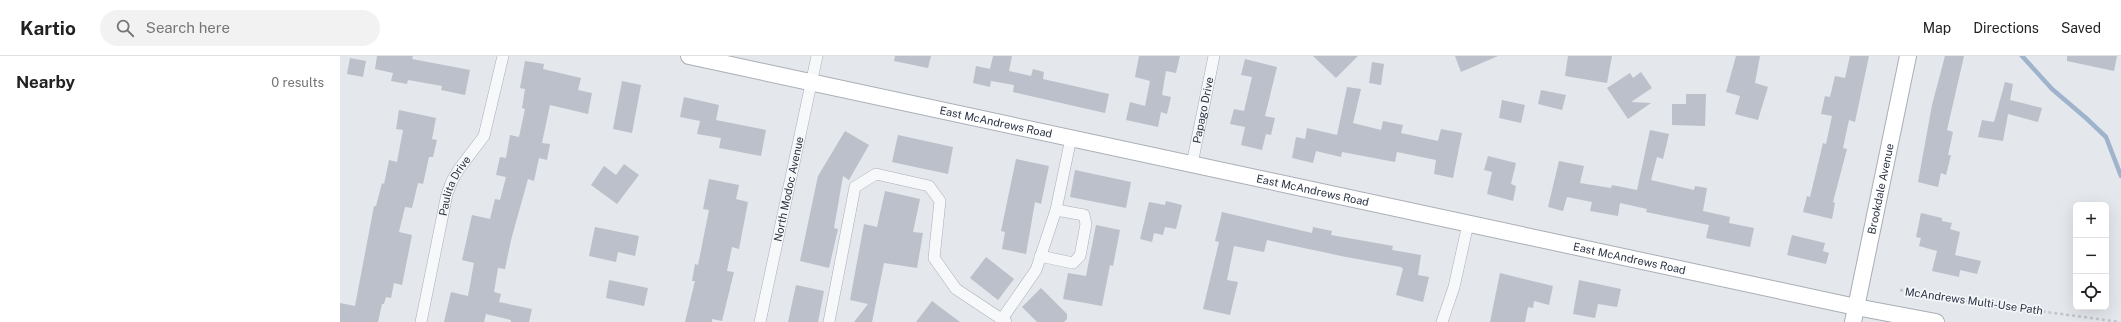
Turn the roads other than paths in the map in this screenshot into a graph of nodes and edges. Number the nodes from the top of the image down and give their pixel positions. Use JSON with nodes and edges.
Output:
{"nodes":[{"id":1,"x":503,"y":56,"type":"edge"},
{"id":2,"x":689,"y":56,"type":"edge"},
{"id":3,"x":817,"y":56,"type":"edge"},
{"id":4,"x":1214,"y":56,"type":"edge"},
{"id":5,"x":1908,"y":56,"type":"edge"},
{"id":6,"x":811,"y":82,"type":"junction"},
{"id":7,"x":1071,"y":138,"type":"junction"},
{"id":8,"x":1192,"y":164,"type":"junction"},
{"id":9,"x":1056,"y":210,"type":"junction"},
{"id":10,"x":1468,"y":224,"type":"junction"},
{"id":11,"x":1040,"y":256,"type":"junction"},
{"id":12,"x":1854,"y":315,"type":"edge"},
{"id":13,"x":1004,"y":321,"type":"edge"},
{"id":14,"x":421,"y":322,"type":"edge"},
{"id":15,"x":760,"y":322,"type":"edge"},
{"id":16,"x":829,"y":322,"type":"edge"},
{"id":17,"x":1442,"y":322,"type":"edge"},
{"id":18,"x":1936,"y":322,"type":"edge"}],
"edges":[{"from":1,"to":14,"type":"street","name":"Paulita Drive"},
{"from":2,"to":6,"type":"main road","name":"East McAndrews Road"},
{"from":3,"to":6,"type":"street","name":"North Modoc Avenue"},
{"from":4,"to":8,"type":"street","name":"Papago Drive"},
{"from":5,"to":12,"type":"main road","name":"Brookdale Avenue"},
{"from":6,"to":7,"type":"main road","name":"East McAndrews Road"},
{"from":6,"to":15,"type":"street","name":"North Modoc Avenue"},
{"from":7,"to":8,"type":"main road","name":"East McAndrews Road"},
{"from":7,"to":9,"type":"street"},
{"from":8,"to":10,"type":"main road","name":"East McAndrews Road"},
{"from":9,"to":11,"type":"street"},
{"from":9,"to":11,"type":"street"},
{"from":10,"to":12,"type":"main road","name":"East McAndrews Road"},
{"from":10,"to":17,"type":"street"},
{"from":11,"to":13,"type":"street"},
{"from":12,"to":18,"type":"main road","name":"East McAndrews Road"},
{"from":13,"to":16,"type":"street"}]}
